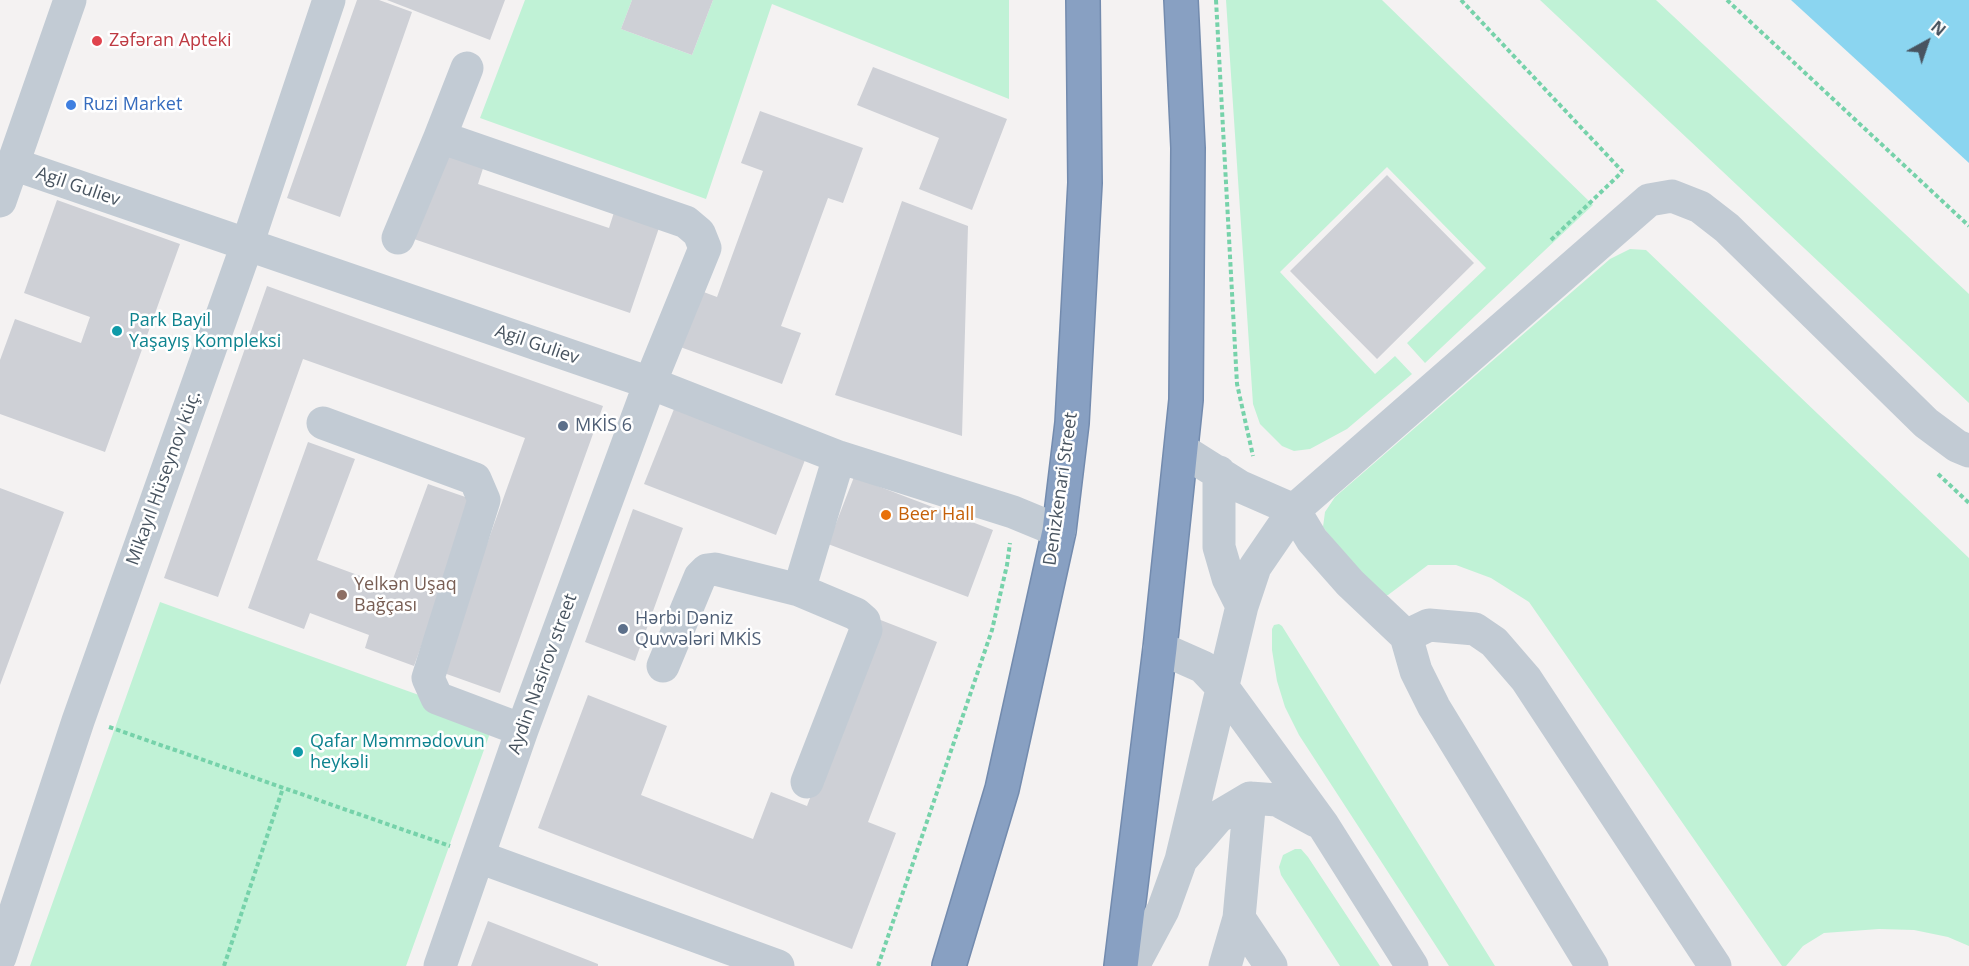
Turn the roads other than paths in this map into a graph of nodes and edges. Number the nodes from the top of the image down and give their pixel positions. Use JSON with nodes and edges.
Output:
{"nodes":[{"id":1,"x":70,"y":0,"type":"edge"},
{"id":2,"x":329,"y":0,"type":"edge"},
{"id":3,"x":1083,"y":0,"type":"edge"},
{"id":4,"x":1181,"y":0,"type":"edge"},
{"id":5,"x":467,"y":68,"type":"dead end"},
{"id":6,"x":440,"y":138,"type":"junction"},
{"id":7,"x":13,"y":164,"type":"junction"},
{"id":8,"x":0,"y":201,"type":"edge"},
{"id":9,"x":398,"y":238,"type":"dead end"},
{"id":10,"x":247,"y":245,"type":"junction"},
{"id":11,"x":650,"y":383,"type":"junction"},
{"id":12,"x":323,"y":423,"type":"dead end"},
{"id":13,"x":1182,"y":450,"type":"junction"},
{"id":14,"x":1969,"y":451,"type":"edge"},
{"id":15,"x":839,"y":457,"type":"junction"},
{"id":16,"x":1219,"y":472,"type":"junction"},
{"id":17,"x":1294,"y":510,"type":"junction"},
{"id":18,"x":1059,"y":531,"type":"junction"},
{"id":19,"x":799,"y":590,"type":"junction"},
{"id":20,"x":1242,"y":606,"type":"junction"},
{"id":21,"x":1406,"y":636,"type":"junction"},
{"id":22,"x":1160,"y":648,"type":"junction"},
{"id":23,"x":663,"y":666,"type":"dead end"},
{"id":24,"x":1224,"y":689,"type":"junction"},
{"id":25,"x":522,"y":730,"type":"junction"},
{"id":26,"x":807,"y":782,"type":"dead end"},
{"id":27,"x":1250,"y":798,"type":"junction"},
{"id":28,"x":1323,"y":825,"type":"junction"},
{"id":29,"x":479,"y":857,"type":"junction"},
{"id":30,"x":1181,"y":860,"type":"junction"},
{"id":31,"x":1239,"y":918,"type":"junction"},
{"id":32,"x":0,"y":957,"type":"edge"},
{"id":33,"x":440,"y":966,"type":"edge"},
{"id":34,"x":778,"y":966,"type":"edge"},
{"id":35,"x":949,"y":966,"type":"edge"},
{"id":36,"x":1121,"y":966,"type":"edge"},
{"id":37,"x":1133,"y":966,"type":"edge"},
{"id":38,"x":1225,"y":966,"type":"edge"},
{"id":39,"x":1271,"y":966,"type":"edge"},
{"id":40,"x":1412,"y":966,"type":"edge"},
{"id":41,"x":1593,"y":966,"type":"edge"},
{"id":42,"x":1715,"y":966,"type":"edge"}],
"edges":[{"from":1,"to":7,"type":"street"},
{"from":2,"to":10,"type":"street","name":"Mikayıl Hüseynov küç."},
{"from":3,"to":18,"type":"highway","name":"Denizkenari Street"},
{"from":4,"to":13,"type":"highway"},
{"from":5,"to":6,"type":"street"},
{"from":6,"to":9,"type":"street"},
{"from":6,"to":11,"type":"street","name":"Aydin Nasirov street"},
{"from":7,"to":8,"type":"street"},
{"from":7,"to":10,"type":"street","name":"Agil Guliev"},
{"from":10,"to":11,"type":"street","name":"Agil Guliev"},
{"from":10,"to":32,"type":"street","name":"Mikayıl Hüseynov küç."},
{"from":11,"to":15,"type":"street","name":"Agil Guliev"},
{"from":11,"to":25,"type":"street","name":"Aydin Nasirov street"},
{"from":12,"to":25,"type":"street"},
{"from":13,"to":16,"type":"street"},
{"from":13,"to":22,"type":"highway"},
{"from":14,"to":17,"type":"street"},
{"from":15,"to":18,"type":"street","name":"Agil Guliev"},
{"from":15,"to":19,"type":"street"},
{"from":16,"to":17,"type":"street"},
{"from":16,"to":20,"type":"street"},
{"from":17,"to":20,"type":"street"},
{"from":17,"to":21,"type":"street"},
{"from":18,"to":35,"type":"highway","name":"Denizkenari Street"},
{"from":19,"to":23,"type":"street"},
{"from":19,"to":26,"type":"street"},
{"from":20,"to":24,"type":"street"},
{"from":21,"to":41,"type":"street"},
{"from":21,"to":42,"type":"street"},
{"from":22,"to":24,"type":"street"},
{"from":22,"to":36,"type":"highway"},
{"from":24,"to":28,"type":"street"},
{"from":24,"to":30,"type":"street"},
{"from":25,"to":29,"type":"street","name":"Aydin Nasirov street"},
{"from":27,"to":28,"type":"street"},
{"from":27,"to":30,"type":"street"},
{"from":27,"to":31,"type":"street"},
{"from":28,"to":40,"type":"street"},
{"from":29,"to":33,"type":"street","name":"Aydin Nasirov street"},
{"from":29,"to":34,"type":"street"},
{"from":30,"to":37,"type":"street"},
{"from":31,"to":38,"type":"street"},
{"from":31,"to":39,"type":"street"}]}
